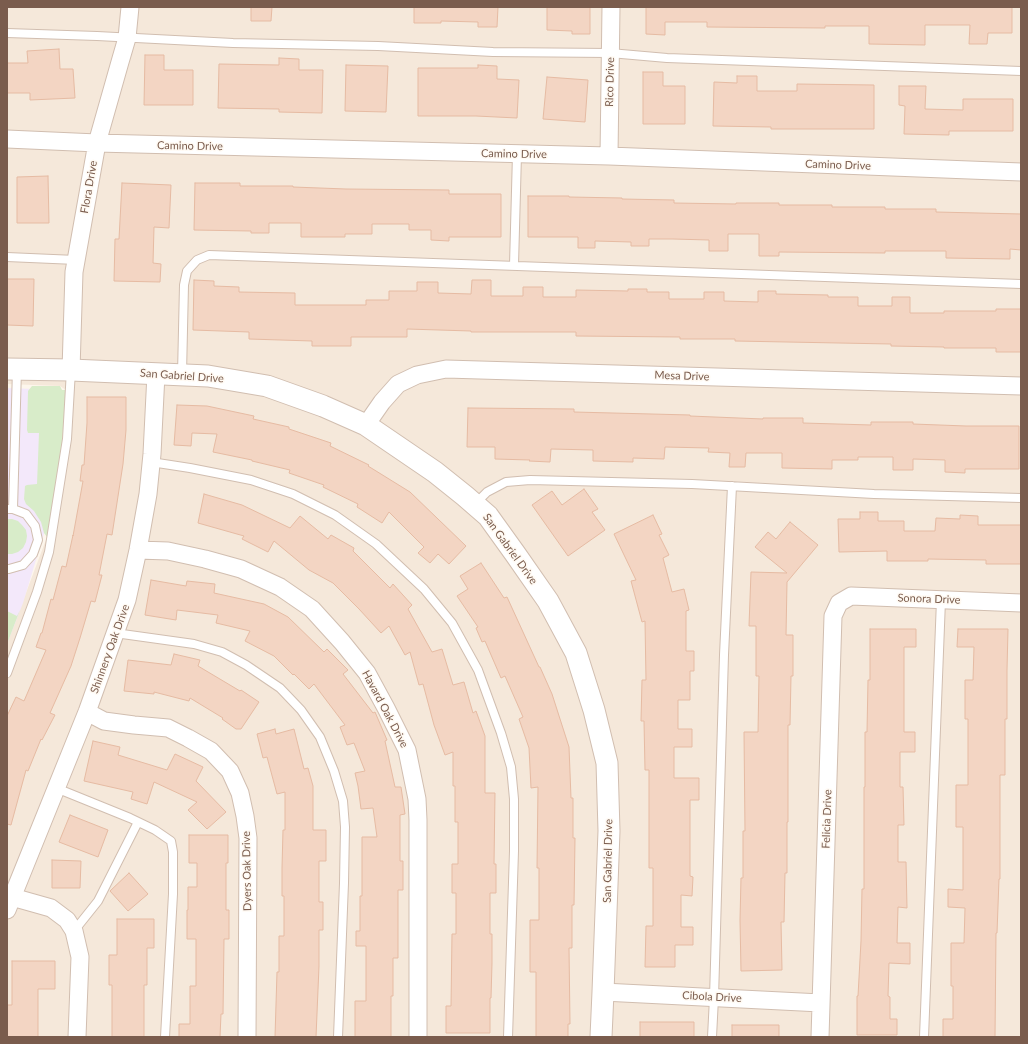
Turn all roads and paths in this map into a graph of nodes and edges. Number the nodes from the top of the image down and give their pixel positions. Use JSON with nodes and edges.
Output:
{"nodes":[{"id":1,"x":130,"y":7,"type":"edge"},
{"id":2,"x":611,"y":7,"type":"edge"},
{"id":3,"x":7,"y":32,"type":"edge"},
{"id":4,"x":127,"y":38,"type":"junction"},
{"id":5,"x":610,"y":53,"type":"junction"},
{"id":6,"x":1021,"y":71,"type":"edge"},
{"id":7,"x":7,"y":139,"type":"edge"},
{"id":8,"x":97,"y":143,"type":"junction"},
{"id":9,"x":517,"y":154,"type":"junction"},
{"id":10,"x":609,"y":156,"type":"junction"},
{"id":11,"x":1021,"y":172,"type":"edge"},
{"id":12,"x":7,"y":257,"type":"edge"},
{"id":13,"x":76,"y":260,"type":"junction"},
{"id":14,"x":514,"y":266,"type":"junction"},
{"id":15,"x":1021,"y":284,"type":"edge"},
{"id":16,"x":12,"y":369,"type":"edge"},
{"id":17,"x":71,"y":370,"type":"junction"},
{"id":18,"x":156,"y":374,"type":"junction"},
{"id":19,"x":182,"y":375,"type":"junction"},
{"id":20,"x":1021,"y":386,"type":"edge"},
{"id":21,"x":366,"y":425,"type":"junction"},
{"id":22,"x":151,"y":462,"type":"junction"},
{"id":23,"x":732,"y":486,"type":"junction"},
{"id":24,"x":1021,"y":498,"type":"edge"},
{"id":25,"x":475,"y":504,"type":"junction"},
{"id":26,"x":10,"y":509,"type":"edge"},
{"id":27,"x":138,"y":550,"type":"junction"},
{"id":28,"x":7,"y":569,"type":"edge"},
{"id":29,"x":941,"y":600,"type":"junction"},
{"id":30,"x":839,"y":603,"type":"joint"},
{"id":31,"x":1021,"y":603,"type":"edge"},
{"id":32,"x":115,"y":633,"type":"junction"},
{"id":33,"x":7,"y":673,"type":"edge"},
{"id":34,"x":87,"y":712,"type":"junction"},
{"id":35,"x":56,"y":788,"type":"junction"},
{"id":36,"x":138,"y":822,"type":"junction"},
{"id":37,"x":10,"y":904,"type":"edge"},
{"id":38,"x":74,"y":931,"type":"junction"},
{"id":39,"x":603,"y":992,"type":"junction"},
{"id":40,"x":714,"y":998,"type":"junction"},
{"id":41,"x":821,"y":1003,"type":"junction"},
{"id":42,"x":76,"y":1037,"type":"edge"},
{"id":43,"x":165,"y":1037,"type":"edge"},
{"id":44,"x":247,"y":1037,"type":"edge"},
{"id":45,"x":338,"y":1037,"type":"edge"},
{"id":46,"x":418,"y":1037,"type":"edge"},
{"id":47,"x":508,"y":1037,"type":"edge"},
{"id":48,"x":601,"y":1037,"type":"edge"},
{"id":49,"x":712,"y":1037,"type":"edge"},
{"id":50,"x":820,"y":1037,"type":"edge"},
{"id":51,"x":924,"y":1037,"type":"edge"}],
"edges":[{"from":1,"to":4,"type":"street","name":"Flora Drive"},
{"from":2,"to":5,"type":"street","name":"Rico Drive"},
{"from":3,"to":4,"type":"lane"},
{"from":4,"to":5,"type":"lane"},
{"from":4,"to":8,"type":"street","name":"Flora Drive"},
{"from":5,"to":6,"type":"lane"},
{"from":5,"to":10,"type":"street","name":"Rico Drive"},
{"from":7,"to":8,"type":"street","name":"Camino Drive"},
{"from":8,"to":9,"type":"street","name":"Camino Drive"},
{"from":8,"to":13,"type":"street","name":"Flora Drive"},
{"from":9,"to":10,"type":"street","name":"Camino Drive"},
{"from":9,"to":14,"type":"lane"},
{"from":10,"to":11,"type":"street","name":"Camino Drive"},
{"from":12,"to":13,"type":"lane"},
{"from":13,"to":17,"type":"street","name":"Flora Drive"},
{"from":14,"to":15,"type":"lane"},
{"from":14,"to":19,"type":"lane"},
{"from":16,"to":17,"type":"street","name":"San Gabriel Drive"},
{"from":16,"to":26,"type":"lane"},
{"from":17,"to":18,"type":"street","name":"San Gabriel Drive"},
{"from":17,"to":33,"type":"lane"},
{"from":18,"to":19,"type":"street","name":"San Gabriel Drive"},
{"from":18,"to":22,"type":"street","name":"Shinnery Oak Drive"},
{"from":19,"to":21,"type":"street","name":"San Gabriel Drive"},
{"from":20,"to":21,"type":"street","name":"Mesa Drive"},
{"from":21,"to":25,"type":"street","name":"San Gabriel Drive"},
{"from":22,"to":27,"type":"street","name":"Shinnery Oak Drive"},
{"from":22,"to":47,"type":"lane"},
{"from":23,"to":24,"type":"lane"},
{"from":23,"to":25,"type":"lane"},
{"from":23,"to":40,"type":"lane"},
{"from":25,"to":39,"type":"street","name":"San Gabriel Drive"},
{"from":26,"to":28,"type":"lane"},
{"from":27,"to":32,"type":"street","name":"Shinnery Oak Drive"},
{"from":27,"to":46,"type":"street","name":"Havard Oak Drive"},
{"from":29,"to":30,"type":"street","name":"Sonora Drive"},
{"from":29,"to":31,"type":"street","name":"Sonora Drive"},
{"from":29,"to":51,"type":"lane"},
{"from":30,"to":41,"type":"street","name":"Felicia Drive"},
{"from":32,"to":34,"type":"street","name":"Shinnery Oak Drive"},
{"from":32,"to":45,"type":"lane"},
{"from":34,"to":35,"type":"street","name":"Shinnery Oak Drive"},
{"from":34,"to":44,"type":"street","name":"Dyers Oak Drive"},
{"from":35,"to":36,"type":"lane"},
{"from":35,"to":37,"type":"street","name":"Shinnery Oak Drive"},
{"from":36,"to":38,"type":"lane"},
{"from":36,"to":43,"type":"lane"},
{"from":37,"to":38,"type":"street"},
{"from":38,"to":42,"type":"street"},
{"from":39,"to":40,"type":"street","name":"Cibola Drive"},
{"from":39,"to":48,"type":"street","name":"San Gabriel Drive"},
{"from":40,"to":41,"type":"street","name":"Cibola Drive"},
{"from":40,"to":49,"type":"lane"},
{"from":41,"to":50,"type":"street","name":"Felicia Drive"}]}
